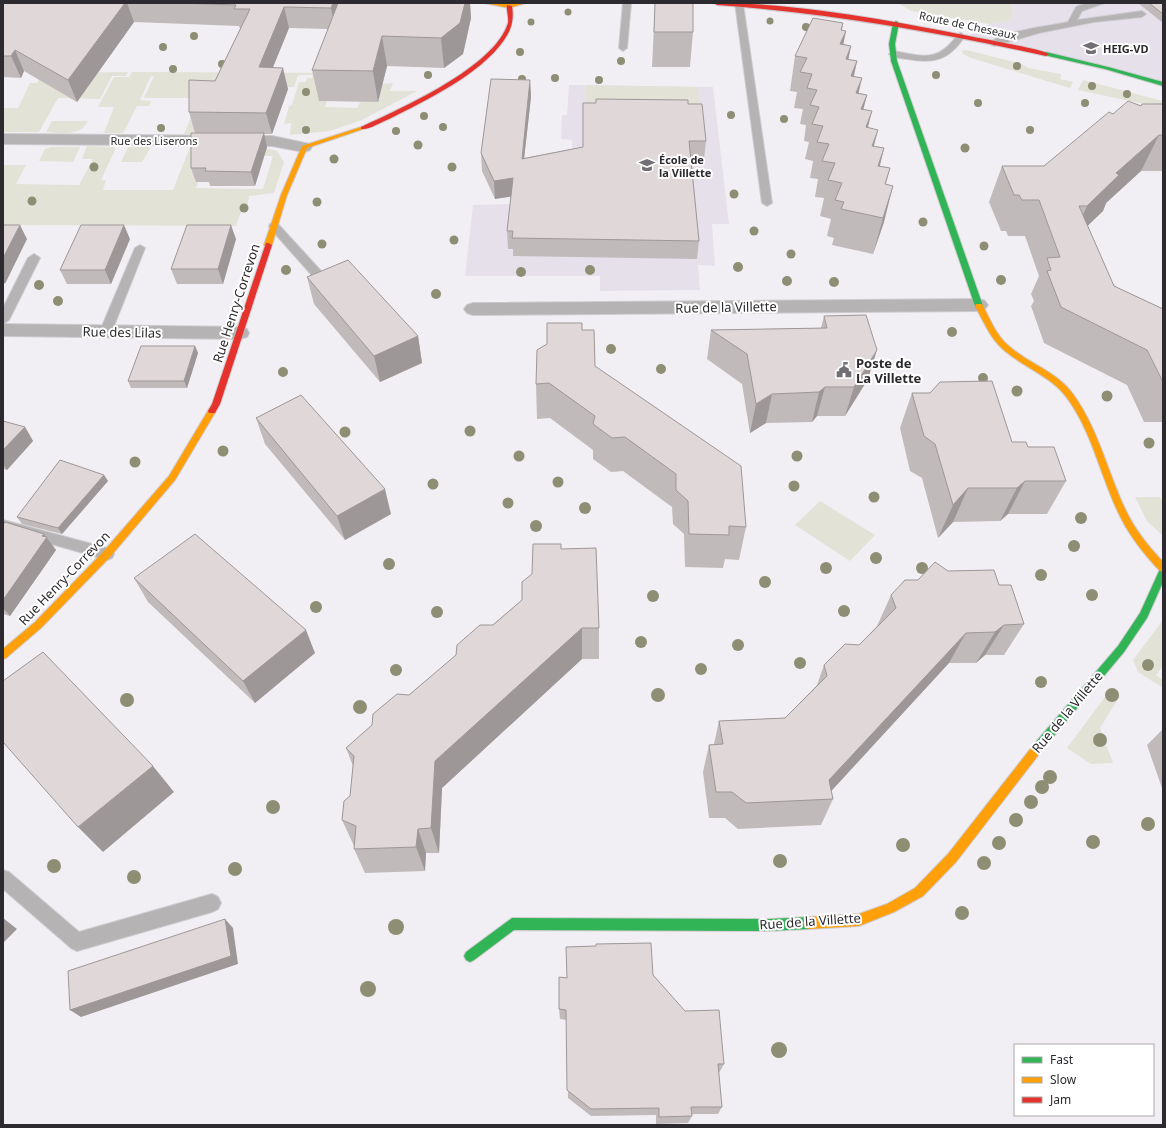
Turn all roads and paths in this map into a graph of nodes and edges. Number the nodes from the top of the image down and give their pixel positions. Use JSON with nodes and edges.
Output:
{"nodes":[{"id":1,"x":486,"y":3,"type":"edge"},
{"id":2,"x":523,"y":3,"type":"edge"},
{"id":3,"x":627,"y":3,"type":"edge"},
{"id":4,"x":718,"y":3,"type":"edge"},
{"id":5,"x":1100,"y":3,"type":"edge"},
{"id":6,"x":739,"y":4,"type":"junction"},
{"id":7,"x":509,"y":6,"type":"junction"},
{"id":8,"x":1142,"y":14,"type":"dead end"},
{"id":9,"x":1072,"y":22,"type":"junction"},
{"id":10,"x":896,"y":24,"type":"junction"},
{"id":11,"x":961,"y":36,"type":"junction"},
{"id":12,"x":994,"y":42,"type":"junction"},
{"id":13,"x":623,"y":48,"type":"dead end"},
{"id":14,"x":894,"y":54,"type":"junction"},
{"id":15,"x":1163,"y":84,"type":"edge"},
{"id":16,"x":3,"y":139,"type":"edge"},
{"id":17,"x":304,"y":147,"type":"junction"},
{"id":18,"x":767,"y":203,"type":"dead end"},
{"id":19,"x":274,"y":226,"type":"junction"},
{"id":20,"x":140,"y":248,"type":"dead end"},
{"id":21,"x":34,"y":258,"type":"dead end"},
{"id":22,"x":331,"y":290,"type":"edge"},
{"id":23,"x":979,"y":305,"type":"junction"},
{"id":24,"x":472,"y":308,"type":"dead end"},
{"id":25,"x":3,"y":320,"type":"edge"},
{"id":26,"x":3,"y":330,"type":"edge"},
{"id":27,"x":106,"y":331,"type":"junction"},
{"id":28,"x":240,"y":333,"type":"junction"},
{"id":29,"x":3,"y":525,"type":"edge"},
{"id":30,"x":108,"y":554,"type":"junction"},
{"id":31,"x":1163,"y":568,"type":"edge"},
{"id":32,"x":1163,"y":572,"type":"edge"},
{"id":33,"x":3,"y":655,"type":"edge"},
{"id":34,"x":3,"y":878,"type":"edge"},
{"id":35,"x":212,"y":903,"type":"dead end"},
{"id":36,"x":470,"y":956,"type":"dead end"}],
"edges":[{"from":1,"to":7,"type":"street"},
{"from":2,"to":7,"type":"street"},
{"from":3,"to":13,"type":"lane"},
{"from":4,"to":6,"type":"street","name":"Route de Cheseaux"},
{"from":5,"to":9,"type":"lane"},
{"from":6,"to":10,"type":"street","name":"Route de Cheseaux"},
{"from":6,"to":18,"type":"lane"},
{"from":7,"to":17,"type":"street"},
{"from":8,"to":9,"type":"lane"},
{"from":9,"to":12,"type":"lane"},
{"from":10,"to":11,"type":"street","name":"Route de Cheseaux"},
{"from":10,"to":14,"type":"street"},
{"from":11,"to":12,"type":"street","name":"Route de Cheseaux"},
{"from":11,"to":14,"type":"lane"},
{"from":12,"to":15,"type":"street","name":"Route de Cheseaux"},
{"from":14,"to":23,"type":"street"},
{"from":16,"to":17,"type":"street","name":"Rue des Liserons"},
{"from":17,"to":19,"type":"street","name":"Rue Henry-Correvon"},
{"from":19,"to":22,"type":"lane"},
{"from":19,"to":28,"type":"street","name":"Rue Henry-Correvon"},
{"from":20,"to":27,"type":"lane"},
{"from":21,"to":25,"type":"lane"},
{"from":23,"to":24,"type":"street","name":"Rue de la Villette"},
{"from":23,"to":31,"type":"street"},
{"from":26,"to":27,"type":"street","name":"Rue des Lilas"},
{"from":27,"to":28,"type":"street","name":"Rue des Lilas"},
{"from":28,"to":30,"type":"street","name":"Rue Henry-Correvon"},
{"from":29,"to":30,"type":"lane"},
{"from":30,"to":33,"type":"street","name":"Rue Henry-Correvon"},
{"from":32,"to":36,"type":"street","name":"Rue de la Villette"},
{"from":34,"to":35,"type":"lane"}]}
